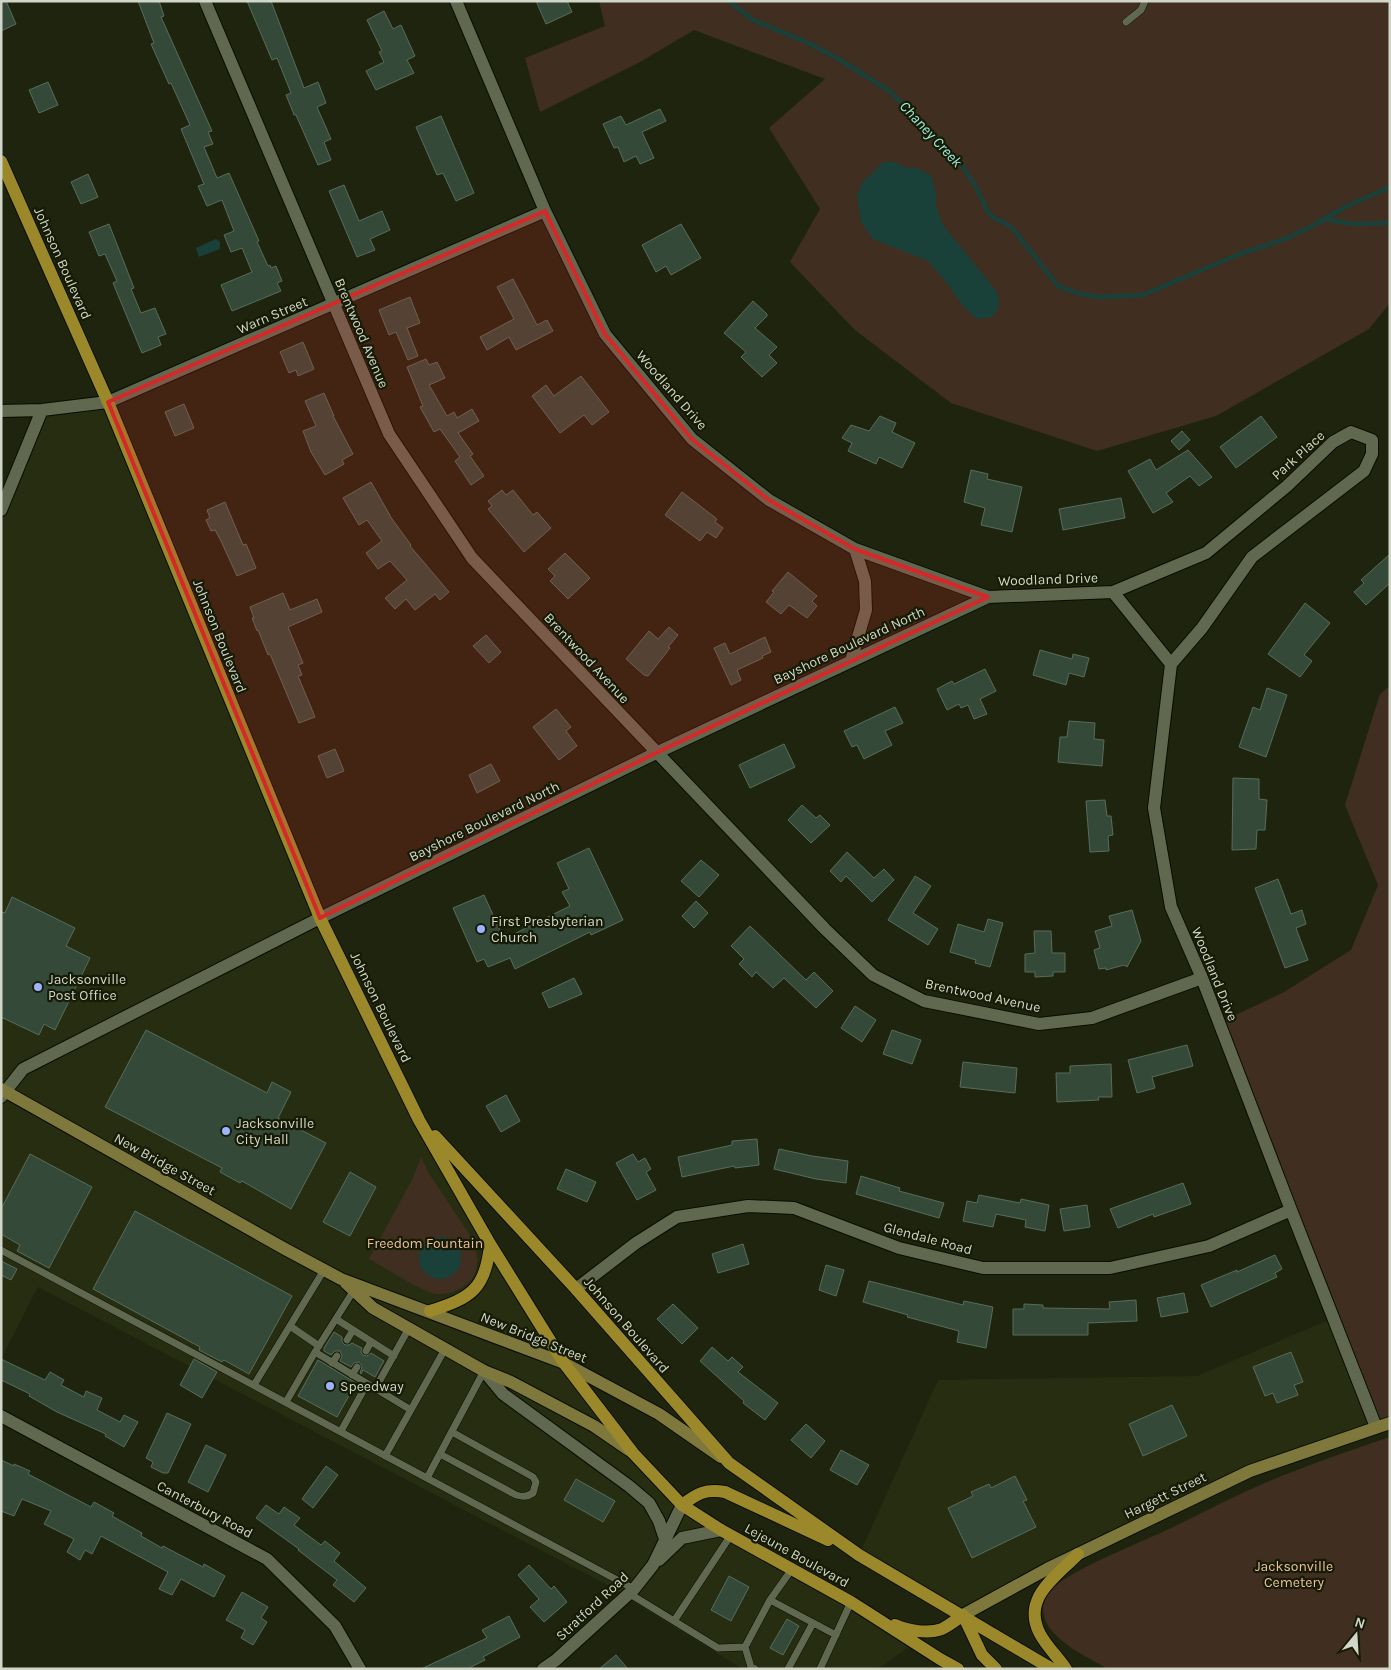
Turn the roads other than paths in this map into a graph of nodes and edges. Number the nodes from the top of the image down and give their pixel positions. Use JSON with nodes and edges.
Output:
{"nodes":[{"id":1,"x":205,"y":1,"type":"edge"},
{"id":2,"x":456,"y":1,"type":"edge"},
{"id":3,"x":1145,"y":1,"type":"edge"},
{"id":4,"x":1126,"y":22,"type":"dead end"},
{"id":5,"x":1,"y":161,"type":"edge"},
{"id":6,"x":545,"y":211,"type":"junction"},
{"id":7,"x":334,"y":304,"type":"junction"},
{"id":8,"x":108,"y":402,"type":"junction"},
{"id":9,"x":42,"y":410,"type":"junction"},
{"id":10,"x":1,"y":411,"type":"edge"},
{"id":11,"x":1,"y":510,"type":"edge"},
{"id":12,"x":855,"y":549,"type":"junction"},
{"id":13,"x":1113,"y":592,"type":"junction"},
{"id":14,"x":988,"y":597,"type":"junction"},
{"id":15,"x":851,"y":661,"type":"junction"},
{"id":16,"x":1171,"y":664,"type":"junction"},
{"id":17,"x":656,"y":753,"type":"junction"},
{"id":18,"x":320,"y":918,"type":"junction"},
{"id":19,"x":1202,"y":978,"type":"junction"},
{"id":20,"x":3,"y":1092,"type":"edge"},
{"id":21,"x":419,"y":1120,"type":"junction"},
{"id":22,"x":1291,"y":1210,"type":"junction"},
{"id":23,"x":490,"y":1244,"type":"junction"},
{"id":24,"x":1,"y":1250,"type":"edge"},
{"id":25,"x":324,"y":1270,"type":"junction"},
{"id":26,"x":341,"y":1279,"type":"junction"},
{"id":27,"x":576,"y":1289,"type":"junction"},
{"id":28,"x":354,"y":1290,"type":"junction"},
{"id":29,"x":430,"y":1311,"type":"junction"},
{"id":30,"x":336,"y":1320,"type":"junction"},
{"id":31,"x":290,"y":1326,"type":"junction"},
{"id":32,"x":409,"y":1328,"type":"junction"},
{"id":33,"x":353,"y":1330,"type":"junction"},
{"id":34,"x":347,"y":1340,"type":"dead end"},
{"id":35,"x":371,"y":1342,"type":"junction"},
{"id":36,"x":317,"y":1349,"type":"junction"},
{"id":37,"x":445,"y":1349,"type":"junction"},
{"id":38,"x":366,"y":1351,"type":"dead end"},
{"id":39,"x":337,"y":1356,"type":"dead end"},
{"id":40,"x":394,"y":1356,"type":"junction"},
{"id":41,"x":332,"y":1363,"type":"junction"},
{"id":42,"x":564,"y":1363,"type":"junction"},
{"id":43,"x":357,"y":1367,"type":"dead end"},
{"id":44,"x":484,"y":1371,"type":"junction"},
{"id":45,"x":352,"y":1376,"type":"junction"},
{"id":46,"x":367,"y":1384,"type":"junction"},
{"id":47,"x":254,"y":1385,"type":"junction"},
{"id":48,"x":375,"y":1389,"type":"junction"},
{"id":49,"x":286,"y":1402,"type":"junction"},
{"id":50,"x":411,"y":1410,"type":"junction"},
{"id":51,"x":1,"y":1416,"type":"edge"},
{"id":52,"x":1390,"y":1423,"type":"edge"},
{"id":53,"x":1376,"y":1427,"type":"junction"},
{"id":54,"x":341,"y":1431,"type":"junction"},
{"id":55,"x":452,"y":1432,"type":"junction"},
{"id":56,"x":633,"y":1453,"type":"junction"},
{"id":57,"x":440,"y":1454,"type":"junction"},
{"id":58,"x":385,"y":1456,"type":"junction"},
{"id":59,"x":729,"y":1463,"type":"junction"},
{"id":60,"x":427,"y":1478,"type":"junction"},
{"id":61,"x":682,"y":1505,"type":"junction"},
{"id":62,"x":726,"y":1533,"type":"junction"},
{"id":63,"x":665,"y":1539,"type":"junction"},
{"id":64,"x":1078,"y":1554,"type":"junction"},
{"id":65,"x":859,"y":1556,"type":"junction"},
{"id":66,"x":653,"y":1565,"type":"junction"},
{"id":67,"x":792,"y":1569,"type":"junction"},
{"id":68,"x":632,"y":1592,"type":"junction"},
{"id":69,"x":770,"y":1600,"type":"junction"},
{"id":70,"x":851,"y":1602,"type":"junction"},
{"id":71,"x":963,"y":1615,"type":"junction"},
{"id":72,"x":874,"y":1616,"type":"junction"},
{"id":73,"x":674,"y":1620,"type":"junction"},
{"id":74,"x":813,"y":1623,"type":"junction"},
{"id":75,"x":836,"y":1635,"type":"junction"},
{"id":76,"x":744,"y":1647,"type":"junction"},
{"id":77,"x":360,"y":1669,"type":"edge"},
{"id":78,"x":543,"y":1669,"type":"edge"},
{"id":79,"x":755,"y":1669,"type":"edge"},
{"id":80,"x":788,"y":1669,"type":"edge"},
{"id":81,"x":820,"y":1669,"type":"edge"},
{"id":82,"x":958,"y":1669,"type":"edge"},
{"id":83,"x":996,"y":1669,"type":"edge"},
{"id":84,"x":1052,"y":1669,"type":"edge"},
{"id":85,"x":1066,"y":1669,"type":"edge"}],
"edges":[{"from":1,"to":7,"type":"street","name":"Brentwood Avenue"},
{"from":2,"to":6,"type":"street","name":"Woodland Drive"},
{"from":3,"to":4,"type":"lane"},
{"from":5,"to":8,"type":"main road","name":"Johnson Boulevard"},
{"from":6,"to":7,"type":"street","name":"Warn Street"},
{"from":6,"to":12,"type":"street","name":"Woodland Drive"},
{"from":7,"to":8,"type":"street","name":"Warn Street"},
{"from":7,"to":17,"type":"street","name":"Brentwood Avenue"},
{"from":8,"to":9,"type":"street","name":"Warn Street"},
{"from":8,"to":18,"type":"main road","name":"Johnson Boulevard"},
{"from":9,"to":10,"type":"street","name":"Warn Street"},
{"from":9,"to":11,"type":"street"},
{"from":12,"to":14,"type":"street","name":"Woodland Drive"},
{"from":12,"to":15,"type":"street"},
{"from":13,"to":14,"type":"street","name":"Woodland Drive"},
{"from":13,"to":16,"type":"street","name":"Woodland Drive"},
{"from":13,"to":16,"type":"street","name":"Park Place"},
{"from":14,"to":15,"type":"street","name":"Bayshore Boulevard North"},
{"from":15,"to":17,"type":"street","name":"Bayshore Boulevard North"},
{"from":16,"to":19,"type":"street","name":"Woodland Drive"},
{"from":17,"to":18,"type":"street","name":"Bayshore Boulevard North"},
{"from":17,"to":19,"type":"street","name":"Brentwood Avenue"},
{"from":18,"to":20,"type":"street","name":"Bayshore Boulevard North"},
{"from":18,"to":21,"type":"main road","name":"Johnson Boulevard"},
{"from":19,"to":22,"type":"street","name":"Woodland Drive"},
{"from":20,"to":25,"type":"main road","name":"New Bridge Street"},
{"from":21,"to":23,"type":"main road","name":"Johnson Boulevard"},
{"from":21,"to":27,"type":"main road","name":"Johnson Boulevard"},
{"from":22,"to":27,"type":"street","name":"Glendale Road"},
{"from":22,"to":53,"type":"street","name":"Woodland Drive"},
{"from":23,"to":29,"type":"main road"},
{"from":23,"to":42,"type":"main road","name":"Johnson Boulevard"},
{"from":24,"to":47,"type":"lane"},
{"from":25,"to":26,"type":"main road","name":"New Bridge Street"},
{"from":25,"to":31,"type":"lane"},
{"from":26,"to":28,"type":"main road","name":"New Bridge Street"},
{"from":26,"to":29,"type":"main road","name":"New Bridge Street"},
{"from":27,"to":59,"type":"main road","name":"Johnson Boulevard"},
{"from":28,"to":30,"type":"lane"},
{"from":28,"to":32,"type":"main road","name":"New Bridge Street"},
{"from":29,"to":42,"type":"main road","name":"New Bridge Street"},
{"from":30,"to":33,"type":"lane"},
{"from":30,"to":36,"type":"lane"},
{"from":31,"to":36,"type":"lane"},
{"from":31,"to":47,"type":"lane"},
{"from":32,"to":37,"type":"main road","name":"New Bridge Street"},
{"from":32,"to":40,"type":"lane"},
{"from":33,"to":34,"type":"lane"},
{"from":33,"to":35,"type":"lane"},
{"from":35,"to":38,"type":"lane"},
{"from":35,"to":40,"type":"lane"},
{"from":36,"to":41,"type":"lane"},
{"from":36,"to":49,"type":"lane"},
{"from":37,"to":44,"type":"main road","name":"New Bridge Street"},
{"from":37,"to":50,"type":"lane"},
{"from":39,"to":41,"type":"lane"},
{"from":40,"to":48,"type":"lane"},
{"from":41,"to":45,"type":"lane"},
{"from":42,"to":56,"type":"main road","name":"Johnson Boulevard"},
{"from":42,"to":59,"type":"main road","name":"New Bridge Street"},
{"from":43,"to":45,"type":"lane"},
{"from":44,"to":55,"type":"lane"},
{"from":44,"to":56,"type":"main road","name":"New Bridge Street"},
{"from":44,"to":63,"type":"street","name":"New Bridge Street"},
{"from":45,"to":46,"type":"lane"},
{"from":46,"to":48,"type":"lane"},
{"from":46,"to":54,"type":"lane"},
{"from":47,"to":49,"type":"lane"},
{"from":48,"to":50,"type":"lane"},
{"from":49,"to":54,"type":"lane"},
{"from":50,"to":58,"type":"lane"},
{"from":51,"to":77,"type":"street","name":"Canterbury Road"},
{"from":52,"to":53,"type":"main road","name":"Hargett Street"},
{"from":53,"to":64,"type":"main road","name":"Hargett Street"},
{"from":54,"to":58,"type":"lane"},
{"from":55,"to":57,"type":"lane"},
{"from":55,"to":57,"type":"lane"},
{"from":56,"to":61,"type":"main road","name":"Lejeune Boulevard"},
{"from":57,"to":60,"type":"lane"},
{"from":58,"to":60,"type":"lane"},
{"from":59,"to":65,"type":"main road"},
{"from":60,"to":68,"type":"lane"},
{"from":61,"to":62,"type":"main road","name":"Lejeune Boulevard"},
{"from":61,"to":63,"type":"street","name":"Stratford Road"},
{"from":61,"to":65,"type":"main road"},
{"from":62,"to":66,"type":"street"},
{"from":62,"to":67,"type":"main road","name":"Lejeune Boulevard"},
{"from":62,"to":73,"type":"lane"},
{"from":63,"to":66,"type":"street","name":"Stratford Road"},
{"from":64,"to":71,"type":"main road","name":"Hargett Street"},
{"from":64,"to":85,"type":"main road"},
{"from":65,"to":71,"type":"main road"},
{"from":66,"to":68,"type":"street","name":"Stratford Road"},
{"from":67,"to":69,"type":"lane"},
{"from":67,"to":70,"type":"main road","name":"Lejeune Boulevard"},
{"from":68,"to":73,"type":"lane"},
{"from":68,"to":78,"type":"street","name":"Stratford Road"},
{"from":69,"to":74,"type":"lane"},
{"from":69,"to":76,"type":"lane"},
{"from":70,"to":72,"type":"main road","name":"Lejeune Boulevard"},
{"from":70,"to":75,"type":"lane"},
{"from":71,"to":72,"type":"main road"},
{"from":71,"to":83,"type":"main road"},
{"from":71,"to":84,"type":"main road"},
{"from":72,"to":82,"type":"main road","name":"Lejeune Boulevard"},
{"from":73,"to":76,"type":"lane"},
{"from":74,"to":75,"type":"lane"},
{"from":74,"to":80,"type":"lane"},
{"from":75,"to":81,"type":"lane"},
{"from":76,"to":79,"type":"lane"}]}
